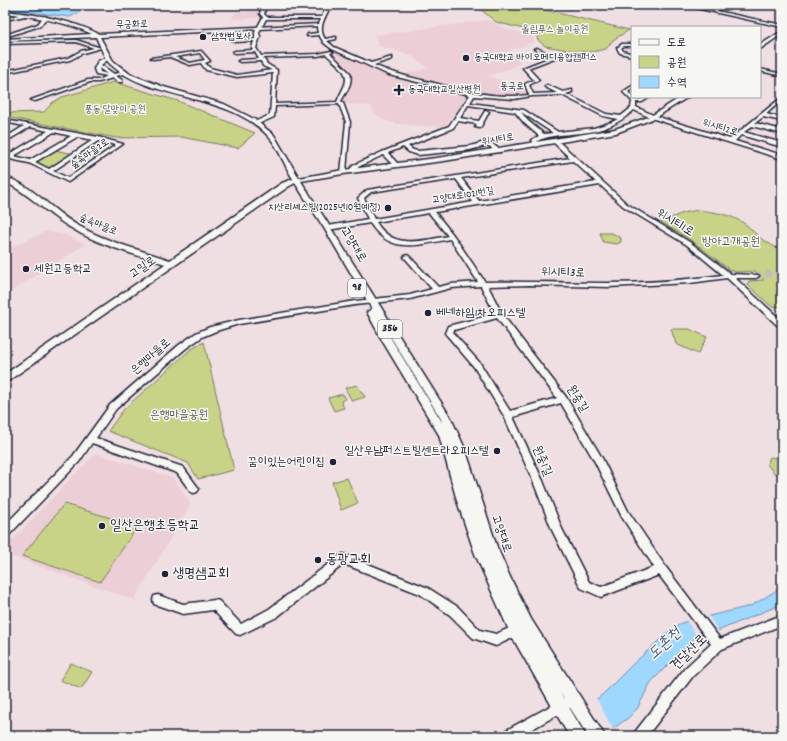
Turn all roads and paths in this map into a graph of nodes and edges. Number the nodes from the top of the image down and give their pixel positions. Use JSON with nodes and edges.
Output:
{"nodes":[{"id":1,"x":329,"y":5,"type":"edge"},
{"id":2,"x":684,"y":5,"type":"edge"},
{"id":3,"x":254,"y":6,"type":"dead end"},
{"id":4,"x":5,"y":13,"type":"edge"},
{"id":5,"x":266,"y":13,"type":"junction"},
{"id":6,"x":23,"y":15,"type":"junction"},
{"id":7,"x":45,"y":18,"type":"junction"},
{"id":8,"x":322,"y":18,"type":"junction"},
{"id":9,"x":5,"y":20,"type":"edge"},
{"id":10,"x":65,"y":23,"type":"junction"},
{"id":11,"x":319,"y":25,"type":"junction"},
{"id":12,"x":782,"y":26,"type":"edge"},
{"id":13,"x":259,"y":28,"type":"junction"},
{"id":14,"x":782,"y":32,"type":"edge"},
{"id":15,"x":131,"y":34,"type":"junction"},
{"id":16,"x":321,"y":34,"type":"junction"},
{"id":17,"x":95,"y":35,"type":"junction"},
{"id":18,"x":308,"y":35,"type":"dead end"},
{"id":19,"x":5,"y":36,"type":"edge"},
{"id":20,"x":54,"y":38,"type":"junction"},
{"id":21,"x":335,"y":38,"type":"dead end"},
{"id":22,"x":257,"y":40,"type":"junction"},
{"id":23,"x":324,"y":40,"type":"junction"},
{"id":24,"x":234,"y":41,"type":"dead end"},
{"id":25,"x":5,"y":42,"type":"edge"},
{"id":26,"x":631,"y":45,"type":"edge"},
{"id":27,"x":761,"y":46,"type":"edge"},
{"id":28,"x":101,"y":48,"type":"junction"},
{"id":29,"x":536,"y":49,"type":"dead end"},
{"id":30,"x":337,"y":50,"type":"junction"},
{"id":31,"x":255,"y":51,"type":"junction"},
{"id":32,"x":235,"y":52,"type":"dead end"},
{"id":33,"x":327,"y":53,"type":"junction"},
{"id":34,"x":631,"y":55,"type":"edge"},
{"id":35,"x":170,"y":56,"type":"junction"},
{"id":36,"x":153,"y":58,"type":"dead end"},
{"id":37,"x":261,"y":58,"type":"junction"},
{"id":38,"x":391,"y":58,"type":"dead end"},
{"id":39,"x":104,"y":61,"type":"junction"},
{"id":40,"x":240,"y":61,"type":"dead end"},
{"id":41,"x":202,"y":62,"type":"junction"},
{"id":42,"x":370,"y":65,"type":"junction"},
{"id":43,"x":761,"y":70,"type":"edge"},
{"id":44,"x":275,"y":71,"type":"junction"},
{"id":45,"x":5,"y":72,"type":"edge"},
{"id":46,"x":782,"y":75,"type":"edge"},
{"id":47,"x":120,"y":76,"type":"junction"},
{"id":48,"x":547,"y":86,"type":"dead end"},
{"id":49,"x":631,"y":88,"type":"edge"},
{"id":50,"x":570,"y":91,"type":"dead end"},
{"id":51,"x":473,"y":94,"type":"junction"},
{"id":52,"x":561,"y":94,"type":"junction"},
{"id":53,"x":531,"y":95,"type":"junction"},
{"id":54,"x":631,"y":98,"type":"edge"},
{"id":55,"x":631,"y":98,"type":"edge"},
{"id":56,"x":646,"y":98,"type":"edge"},
{"id":57,"x":683,"y":98,"type":"edge"},
{"id":58,"x":782,"y":98,"type":"edge"},
{"id":59,"x":34,"y":100,"type":"dead end"},
{"id":60,"x":634,"y":101,"type":"junction"},
{"id":61,"x":341,"y":103,"type":"junction"},
{"id":62,"x":468,"y":104,"type":"junction"},
{"id":63,"x":273,"y":105,"type":"junction"},
{"id":64,"x":633,"y":108,"type":"junction"},
{"id":65,"x":518,"y":111,"type":"junction"},
{"id":66,"x":487,"y":112,"type":"dead end"},
{"id":67,"x":763,"y":115,"type":"junction"},
{"id":68,"x":653,"y":117,"type":"junction"},
{"id":69,"x":622,"y":118,"type":"junction"},
{"id":70,"x":457,"y":119,"type":"junction"},
{"id":71,"x":782,"y":120,"type":"edge"},
{"id":72,"x":5,"y":121,"type":"edge"},
{"id":73,"x":256,"y":123,"type":"junction"},
{"id":74,"x":752,"y":124,"type":"junction"},
{"id":75,"x":30,"y":125,"type":"junction"},
{"id":76,"x":54,"y":130,"type":"junction"},
{"id":77,"x":782,"y":132,"type":"edge"},
{"id":78,"x":741,"y":133,"type":"junction"},
{"id":79,"x":556,"y":134,"type":"junction"},
{"id":80,"x":76,"y":135,"type":"junction"},
{"id":81,"x":543,"y":136,"type":"junction"},
{"id":82,"x":98,"y":139,"type":"junction"},
{"id":83,"x":5,"y":140,"type":"edge"},
{"id":84,"x":731,"y":141,"type":"junction"},
{"id":85,"x":556,"y":142,"type":"junction"},
{"id":86,"x":537,"y":145,"type":"junction"},
{"id":87,"x":782,"y":145,"type":"edge"},
{"id":88,"x":404,"y":146,"type":"junction"},
{"id":89,"x":498,"y":150,"type":"junction"},
{"id":90,"x":384,"y":153,"type":"junction"},
{"id":91,"x":7,"y":156,"type":"edge"},
{"id":92,"x":782,"y":157,"type":"edge"},
{"id":93,"x":573,"y":159,"type":"junction"},
{"id":94,"x":31,"y":162,"type":"junction"},
{"id":95,"x":396,"y":165,"type":"junction"},
{"id":96,"x":49,"y":171,"type":"junction"},
{"id":97,"x":351,"y":171,"type":"junction"},
{"id":98,"x":343,"y":172,"type":"junction"},
{"id":99,"x":457,"y":177,"type":"junction"},
{"id":100,"x":5,"y":179,"type":"edge"},
{"id":101,"x":294,"y":181,"type":"junction"},
{"id":102,"x":600,"y":183,"type":"junction"},
{"id":103,"x":478,"y":204,"type":"junction"},
{"id":104,"x":431,"y":212,"type":"junction"},
{"id":105,"x":373,"y":221,"type":"junction"},
{"id":106,"x":328,"y":228,"type":"junction"},
{"id":107,"x":452,"y":237,"type":"junction"},
{"id":108,"x":407,"y":257,"type":"dead end"},
{"id":109,"x":170,"y":263,"type":"junction"},
{"id":110,"x":729,"y":276,"type":"junction"},
{"id":111,"x":756,"y":276,"type":"tunnel mouth"},
{"id":112,"x":483,"y":284,"type":"junction"},
{"id":113,"x":437,"y":290,"type":"junction"},
{"id":114,"x":368,"y":301,"type":"junction"},
{"id":115,"x":499,"y":315,"type":"junction"},
{"id":116,"x":782,"y":325,"type":"edge"},
{"id":117,"x":5,"y":379,"type":"edge"},
{"id":118,"x":563,"y":399,"type":"junction"},
{"id":119,"x":508,"y":415,"type":"junction"},
{"id":120,"x":90,"y":439,"type":"junction"},
{"id":121,"x":194,"y":489,"type":"dead end"},
{"id":122,"x":5,"y":532,"type":"edge"},
{"id":123,"x":661,"y":570,"type":"junction"},
{"id":124,"x":158,"y":600,"type":"dead end"},
{"id":125,"x":782,"y":620,"type":"edge"},
{"id":126,"x":516,"y":630,"type":"junction"},
{"id":127,"x":714,"y":642,"type":"junction"},
{"id":128,"x":575,"y":702,"type":"junction"},
{"id":129,"x":563,"y":711,"type":"junction"},
{"id":130,"x":507,"y":736,"type":"edge"},
{"id":131,"x":578,"y":736,"type":"edge"},
{"id":132,"x":597,"y":736,"type":"edge"},
{"id":133,"x":638,"y":736,"type":"edge"}],
"edges":[{"from":1,"to":8,"type":"street"},
{"from":2,"to":12,"type":"street"},
{"from":3,"to":5,"type":"street"},
{"from":4,"to":6,"type":"main road"},
{"from":5,"to":8,"type":"street"},
{"from":5,"to":13,"type":"street"},
{"from":6,"to":7,"type":"main road"},
{"from":6,"to":9,"type":"street"},
{"from":7,"to":10,"type":"main road"},
{"from":7,"to":17,"type":"main road"},
{"from":7,"to":19,"type":"street"},
{"from":8,"to":11,"type":"street"},
{"from":10,"to":17,"type":"main road"},
{"from":10,"to":20,"type":"main road"},
{"from":11,"to":13,"type":"main road","name":"무궁화로"},
{"from":11,"to":16,"type":"street","name":"동국로"},
{"from":13,"to":15,"type":"main road","name":"무궁화로"},
{"from":13,"to":22,"type":"street"},
{"from":14,"to":27,"type":"main road"},
{"from":15,"to":17,"type":"main road","name":"무궁화로"},
{"from":15,"to":28,"type":"main road"},
{"from":16,"to":18,"type":"street"},
{"from":16,"to":23,"type":"street","name":"동국로"},
{"from":17,"to":20,"type":"main road","name":"무궁화로"},
{"from":17,"to":28,"type":"main road","name":"고양대로"},
{"from":20,"to":25,"type":"main road","name":"무궁화로"},
{"from":20,"to":28,"type":"main road"},
{"from":21,"to":23,"type":"street"},
{"from":22,"to":24,"type":"street"},
{"from":22,"to":31,"type":"street"},
{"from":23,"to":30,"type":"street","name":"동국로"},
{"from":25,"to":28,"type":"street"},
{"from":26,"to":34,"type":"street"},
{"from":28,"to":39,"type":"main road","name":"고양대로","number":"356"},
{"from":28,"to":45,"type":"street"},
{"from":29,"to":53,"type":"street","name":"동국로"},
{"from":30,"to":33,"type":"street"},
{"from":30,"to":42,"type":"street","name":"동국로"},
{"from":31,"to":32,"type":"street"},
{"from":31,"to":37,"type":"street"},
{"from":33,"to":37,"type":"street"},
{"from":33,"to":61,"type":"street"},
{"from":35,"to":36,"type":"street"},
{"from":35,"to":41,"type":"street"},
{"from":35,"to":41,"type":"street"},
{"from":37,"to":40,"type":"street"},
{"from":37,"to":44,"type":"street"},
{"from":38,"to":42,"type":"street"},
{"from":39,"to":47,"type":"main road","name":"고양대로","number":"356"},
{"from":39,"to":47,"type":"street"},
{"from":41,"to":44,"type":"street"},
{"from":42,"to":51,"type":"street","name":"동국로"},
{"from":43,"to":46,"type":"street"},
{"from":44,"to":63,"type":"street"},
{"from":47,"to":59,"type":"street"},
{"from":47,"to":73,"type":"main road","name":"고양대로","number":"356"},
{"from":47,"to":101,"type":"main road","name":"고양대로","number":"98"},
{"from":48,"to":52,"type":"street"},
{"from":49,"to":54,"type":"street"},
{"from":50,"to":52,"type":"street"},
{"from":51,"to":53,"type":"street","name":"동국로"},
{"from":51,"to":62,"type":"street"},
{"from":52,"to":53,"type":"street"},
{"from":52,"to":69,"type":"street"},
{"from":55,"to":60,"type":"street"},
{"from":56,"to":60,"type":"street"},
{"from":57,"to":68,"type":"main road","name":"위시티로"},
{"from":58,"to":67,"type":"street"},
{"from":60,"to":64,"type":"street"},
{"from":61,"to":63,"type":"street"},
{"from":61,"to":98,"type":"street"},
{"from":62,"to":65,"type":"street","name":"동국로"},
{"from":62,"to":70,"type":"street"},
{"from":63,"to":73,"type":"street"},
{"from":64,"to":68,"type":"street"},
{"from":64,"to":69,"type":"street"},
{"from":65,"to":79,"type":"street","name":"동국로"},
{"from":65,"to":81,"type":"street"},
{"from":66,"to":70,"type":"street"},
{"from":67,"to":71,"type":"street"},
{"from":67,"to":74,"type":"street"},
{"from":68,"to":84,"type":"street","name":"위시티2로"},
{"from":68,"to":85,"type":"main road","name":"위시티로"},
{"from":69,"to":79,"type":"street"},
{"from":70,"to":88,"type":"street"},
{"from":72,"to":75,"type":"street","name":"숲속마을2로"},
{"from":73,"to":101,"type":"main road","name":"고양대로","number":"356"},
{"from":74,"to":77,"type":"street"},
{"from":74,"to":78,"type":"street"},
{"from":75,"to":76,"type":"street","name":"숲속마을2로"},
{"from":75,"to":83,"type":"street"},
{"from":76,"to":80,"type":"street","name":"숲속마을2로"},
{"from":76,"to":91,"type":"street","name":"숲속마을2로"},
{"from":78,"to":84,"type":"street"},
{"from":78,"to":87,"type":"street"},
{"from":79,"to":81,"type":"street"},
{"from":80,"to":82,"type":"street","name":"숲속마을2로"},
{"from":80,"to":94,"type":"street","name":"숲속마을2로"},
{"from":81,"to":86,"type":"street"},
{"from":82,"to":96,"type":"street","name":"숲속마을2로"},
{"from":82,"to":96,"type":"street","name":"숲속마을2로"},
{"from":84,"to":92,"type":"street","name":"위시티2로"},
{"from":85,"to":86,"type":"main road","name":"위시티로"},
{"from":85,"to":93,"type":"street","name":"위시티1로"},
{"from":86,"to":89,"type":"main road","name":"위시티로"},
{"from":88,"to":89,"type":"street"},
{"from":88,"to":90,"type":"street"},
{"from":89,"to":95,"type":"main road","name":"위시티로"},
{"from":90,"to":95,"type":"street"},
{"from":90,"to":97,"type":"street"},
{"from":91,"to":94,"type":"street","name":"숲속마을2로"},
{"from":93,"to":99,"type":"street"},
{"from":93,"to":102,"type":"street","name":"위시티1로"},
{"from":94,"to":96,"type":"street","name":"숲속마을2로"},
{"from":95,"to":97,"type":"main road","name":"위시티로"},
{"from":97,"to":98,"type":"main road","name":"위시티로"},
{"from":98,"to":101,"type":"main road","name":"위시티로"},
{"from":99,"to":103,"type":"street"},
{"from":99,"to":105,"type":"street"},
{"from":100,"to":109,"type":"main road","name":"숲속마을로"},
{"from":101,"to":106,"type":"main road","name":"고양대로","number":"356"},
{"from":101,"to":109,"type":"main road","name":"고일로"},
{"from":101,"to":114,"type":"main road","name":"고양대로","number":"98"},
{"from":102,"to":103,"type":"street","name":"고양대로1021번길"},
{"from":102,"to":110,"type":"street","name":"위시티1로"},
{"from":103,"to":104,"type":"street","name":"고양대로1021번길"},
{"from":104,"to":105,"type":"street","name":"고양대로1021번길"},
{"from":104,"to":107,"type":"street","name":"원중길"},
{"from":105,"to":106,"type":"street","name":"고양대로1021번길"},
{"from":105,"to":107,"type":"street"},
{"from":106,"to":114,"type":"main road","name":"고양대로","number":"356"},
{"from":107,"to":112,"type":"street","name":"원중길"},
{"from":108,"to":113,"type":"street"},
{"from":109,"to":117,"type":"main road","name":"고일로"},
{"from":110,"to":111,"type":"street","name":"위시티3로"},
{"from":110,"to":112,"type":"street","name":"위시티3로"},
{"from":110,"to":116,"type":"street","name":"위시티1로"},
{"from":112,"to":113,"type":"street","name":"위시티3로"},
{"from":112,"to":115,"type":"street","name":"원중길"},
{"from":113,"to":114,"type":"street","name":"위시티3로"},
{"from":114,"to":120,"type":"street","name":"은행마을로"},
{"from":114,"to":126,"type":"main road","name":"고양대로","number":"98"},
{"from":114,"to":128,"type":"main road","name":"고양대로","number":"356"},
{"from":115,"to":118,"type":"street","name":"원중길"},
{"from":115,"to":119,"type":"street","name":"원중1길"},
{"from":118,"to":119,"type":"street"},
{"from":118,"to":123,"type":"street","name":"원중길"},
{"from":119,"to":123,"type":"street","name":"원중1길"},
{"from":120,"to":121,"type":"street"},
{"from":120,"to":122,"type":"street","name":"은행마을로"},
{"from":123,"to":127,"type":"street","name":"원중길"},
{"from":124,"to":126,"type":"street"},
{"from":125,"to":127,"type":"street","name":"견달산로"},
{"from":126,"to":129,"type":"main road","name":"고양대로","number":"98"},
{"from":127,"to":133,"type":"street","name":"견달산로"},
{"from":128,"to":129,"type":"street"},
{"from":128,"to":132,"type":"main road","number":"356"},
{"from":129,"to":130,"type":"street"},
{"from":129,"to":131,"type":"main road","name":"고양대로"}]}
